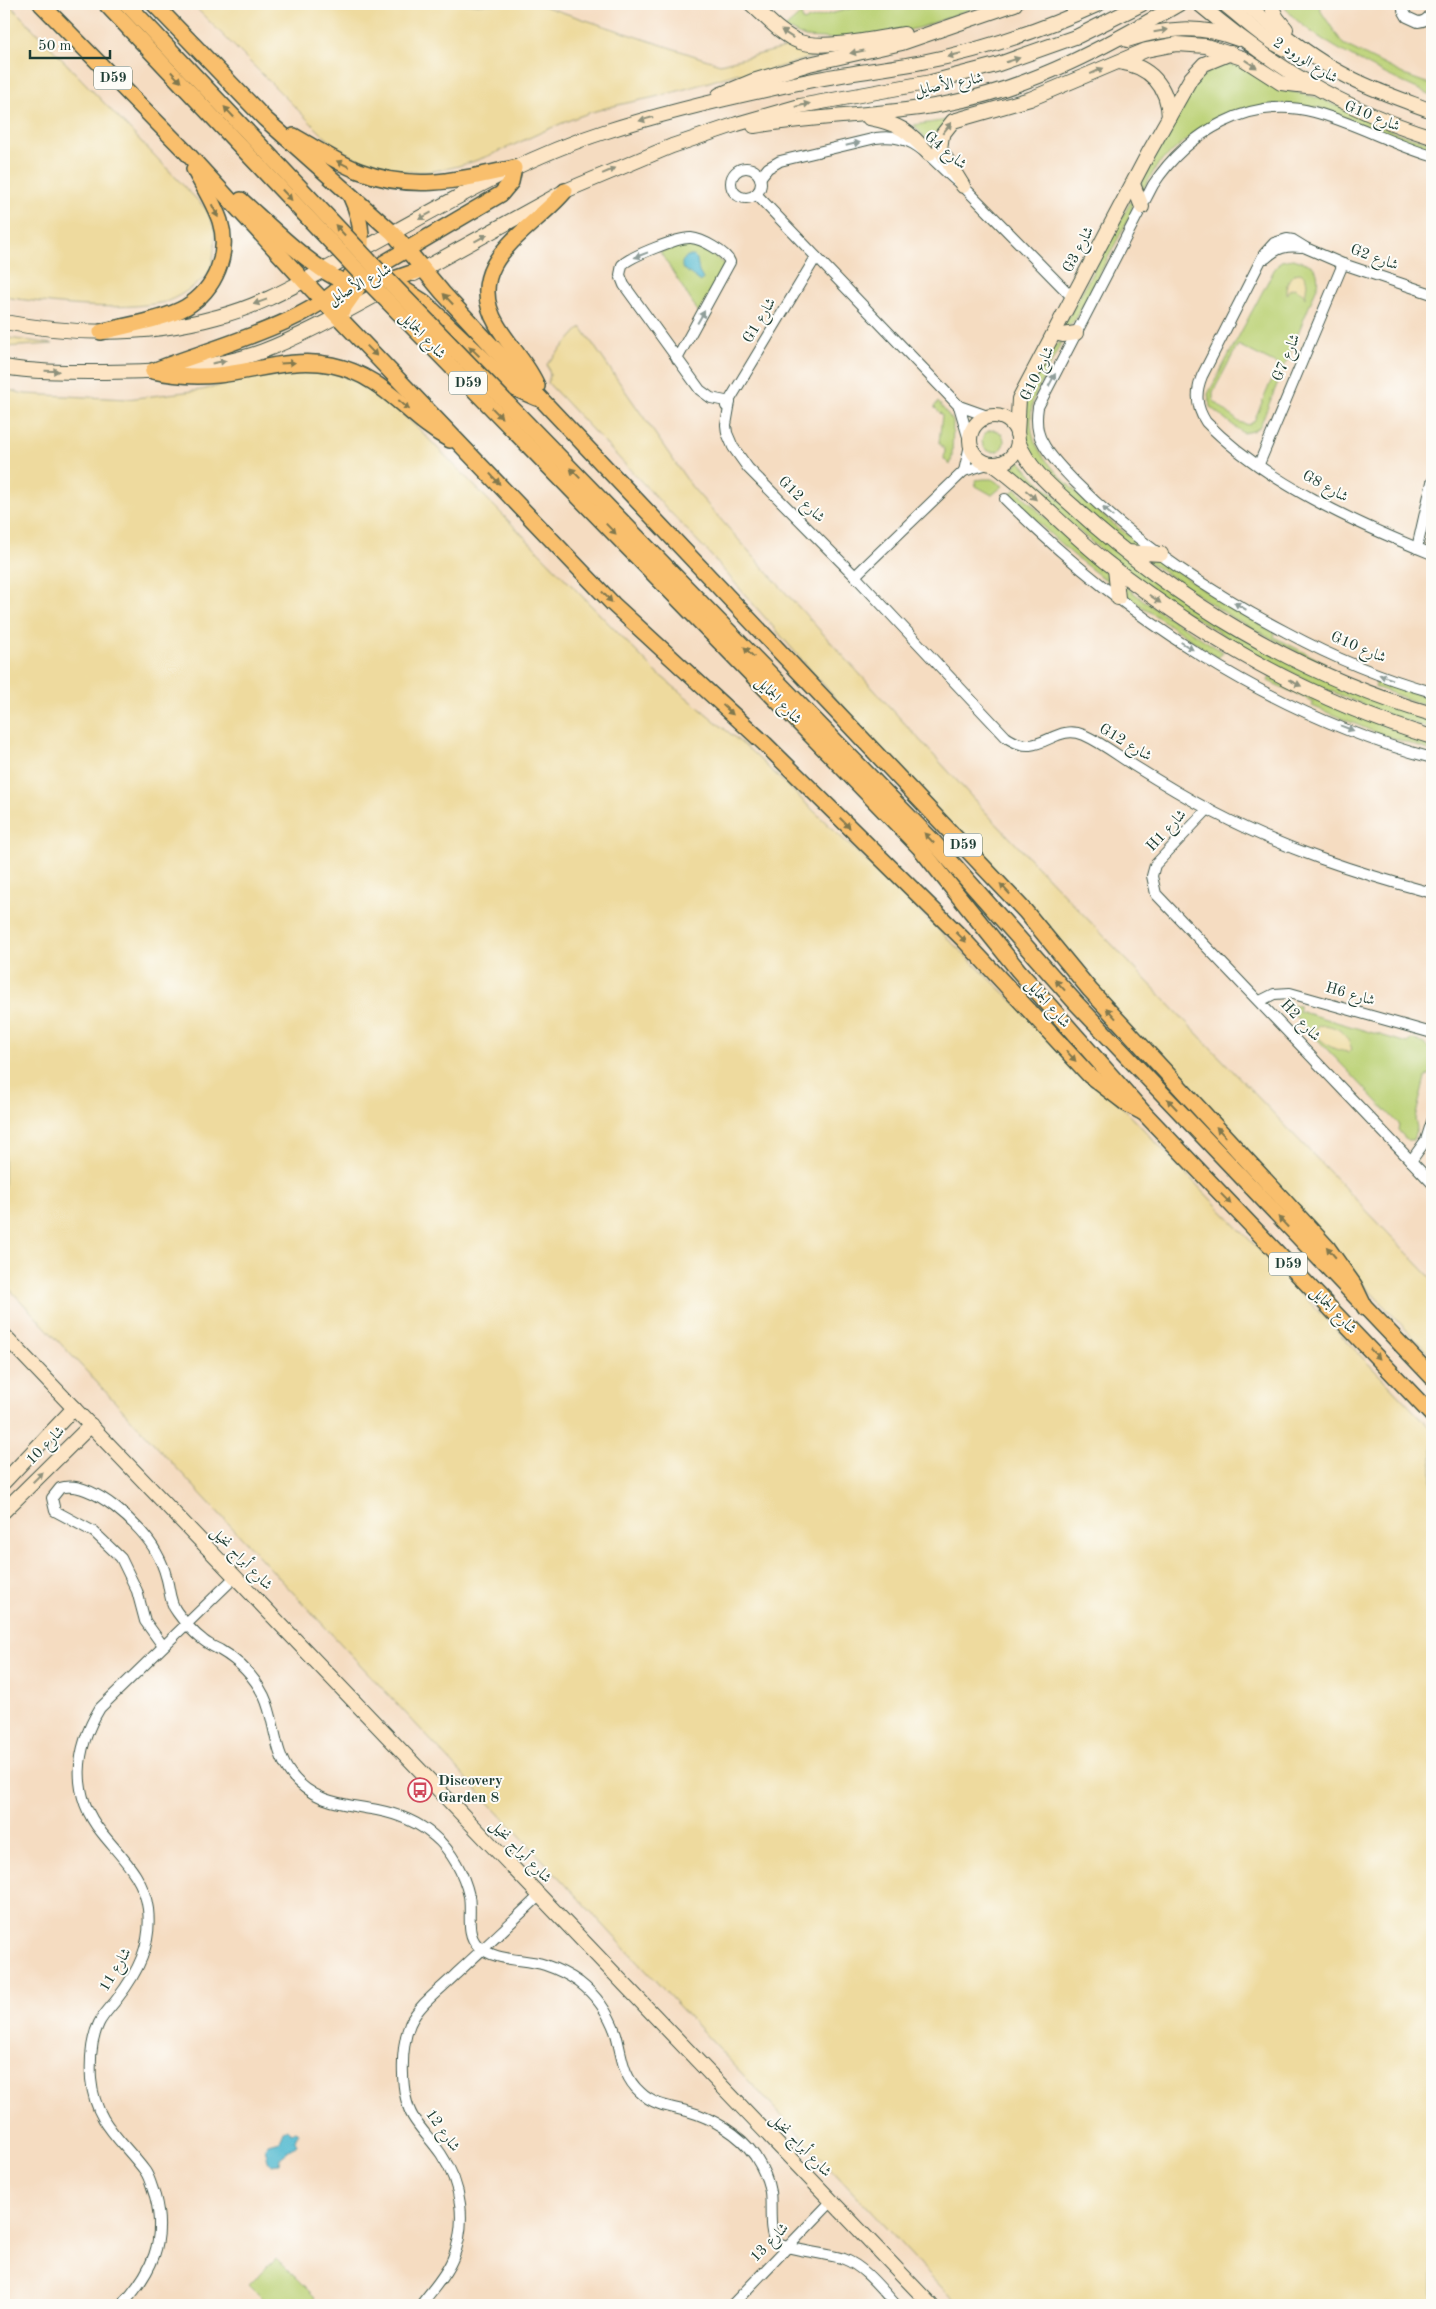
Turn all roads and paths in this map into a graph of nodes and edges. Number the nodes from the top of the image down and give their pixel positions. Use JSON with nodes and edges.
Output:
{"nodes":[{"id":1,"x":41,"y":4,"type":"edge"},
{"id":2,"x":106,"y":4,"type":"edge"},
{"id":3,"x":127,"y":4,"type":"edge"},
{"id":4,"x":154,"y":4,"type":"edge"},
{"id":5,"x":751,"y":4,"type":"edge"},
{"id":6,"x":1015,"y":4,"type":"edge"},
{"id":7,"x":1098,"y":4,"type":"edge"},
{"id":8,"x":1142,"y":4,"type":"edge"},
{"id":9,"x":1179,"y":4,"type":"edge"},
{"id":10,"x":1199,"y":4,"type":"edge"},
{"id":11,"x":1224,"y":4,"type":"edge"},
{"id":12,"x":1245,"y":4,"type":"edge"},
{"id":13,"x":1270,"y":4,"type":"edge"},
{"id":14,"x":1404,"y":4,"type":"edge"},
{"id":15,"x":1431,"y":4,"type":"edge"},
{"id":16,"x":1431,"y":15,"type":"edge"},
{"id":17,"x":937,"y":30,"type":"junction"},
{"id":18,"x":1246,"y":42,"type":"junction"},
{"id":19,"x":1098,"y":50,"type":"junction"},
{"id":20,"x":1231,"y":53,"type":"junction"},
{"id":21,"x":1315,"y":58,"type":"junction"},
{"id":22,"x":1119,"y":62,"type":"junction"},
{"id":23,"x":1315,"y":87,"type":"junction"},
{"id":24,"x":693,"y":108,"type":"junction"},
{"id":25,"x":1432,"y":111,"type":"edge"},
{"id":26,"x":854,"y":115,"type":"junction"},
{"id":27,"x":1169,"y":117,"type":"junction"},
{"id":28,"x":265,"y":119,"type":"junction"},
{"id":29,"x":706,"y":135,"type":"junction"},
{"id":30,"x":1432,"y":137,"type":"edge"},
{"id":31,"x":186,"y":152,"type":"junction"},
{"id":32,"x":929,"y":154,"type":"junction"},
{"id":33,"x":1432,"y":156,"type":"edge"},
{"id":34,"x":514,"y":168,"type":"junction"},
{"id":35,"x":760,"y":178,"type":"junction"},
{"id":36,"x":1133,"y":184,"type":"junction"},
{"id":37,"x":963,"y":186,"type":"junction"},
{"id":38,"x":565,"y":191,"type":"junction"},
{"id":39,"x":350,"y":194,"type":"junction"},
{"id":40,"x":756,"y":194,"type":"junction"},
{"id":41,"x":1142,"y":207,"type":"junction"},
{"id":42,"x":393,"y":233,"type":"junction"},
{"id":43,"x":406,"y":249,"type":"junction"},
{"id":44,"x":360,"y":251,"type":"junction"},
{"id":45,"x":816,"y":257,"type":"junction"},
{"id":46,"x":1343,"y":264,"type":"junction"},
{"id":47,"x":423,"y":269,"type":"junction"},
{"id":48,"x":326,"y":273,"type":"junction"},
{"id":49,"x":356,"y":279,"type":"junction"},
{"id":50,"x":304,"y":281,"type":"junction"},
{"id":51,"x":394,"y":283,"type":"junction"},
{"id":52,"x":1432,"y":294,"type":"edge"},
{"id":53,"x":1073,"y":298,"type":"junction"},
{"id":54,"x":323,"y":300,"type":"junction"},
{"id":55,"x":338,"y":316,"type":"junction"},
{"id":56,"x":4,"y":322,"type":"edge"},
{"id":57,"x":101,"y":332,"type":"junction"},
{"id":58,"x":1054,"y":333,"type":"junction"},
{"id":59,"x":1076,"y":333,"type":"junction"},
{"id":60,"x":677,"y":359,"type":"junction"},
{"id":61,"x":4,"y":367,"type":"edge"},
{"id":62,"x":153,"y":371,"type":"junction"},
{"id":63,"x":541,"y":399,"type":"junction"},
{"id":64,"x":1019,"y":399,"type":"junction"},
{"id":65,"x":730,"y":402,"type":"junction"},
{"id":66,"x":959,"y":406,"type":"junction"},
{"id":67,"x":992,"y":417,"type":"junction"},
{"id":68,"x":1213,"y":429,"type":"joint"},
{"id":69,"x":1017,"y":437,"type":"junction"},
{"id":70,"x":970,"y":442,"type":"junction"},
{"id":71,"x":461,"y":444,"type":"junction"},
{"id":72,"x":991,"y":464,"type":"junction"},
{"id":73,"x":1259,"y":464,"type":"junction"},
{"id":74,"x":964,"y":471,"type":"junction"},
{"id":75,"x":1432,"y":482,"type":"edge"},
{"id":76,"x":1005,"y":499,"type":"dead end"},
{"id":77,"x":1418,"y":548,"type":"junction"},
{"id":78,"x":1127,"y":552,"type":"junction"},
{"id":79,"x":1162,"y":554,"type":"junction"},
{"id":80,"x":1432,"y":554,"type":"edge"},
{"id":81,"x":1115,"y":569,"type":"junction"},
{"id":82,"x":855,"y":576,"type":"junction"},
{"id":83,"x":1118,"y":598,"type":"junction"},
{"id":84,"x":1432,"y":692,"type":"edge"},
{"id":85,"x":1432,"y":714,"type":"edge"},
{"id":86,"x":1432,"y":737,"type":"edge"},
{"id":87,"x":839,"y":754,"type":"junction"},
{"id":88,"x":1432,"y":758,"type":"edge"},
{"id":89,"x":1208,"y":809,"type":"junction"},
{"id":90,"x":1152,"y":876,"type":"joint"},
{"id":91,"x":1432,"y":893,"type":"edge"},
{"id":92,"x":1260,"y":1001,"type":"junction"},
{"id":93,"x":1432,"y":1033,"type":"edge"},
{"id":94,"x":1144,"y":1113,"type":"junction"},
{"id":95,"x":1432,"y":1121,"type":"edge"},
{"id":96,"x":1411,"y":1161,"type":"junction"},
{"id":97,"x":1432,"y":1183,"type":"edge"},
{"id":98,"x":1365,"y":1308,"type":"junction"},
{"id":99,"x":4,"y":1335,"type":"edge"},
{"id":100,"x":1432,"y":1377,"type":"edge"},
{"id":101,"x":74,"y":1408,"type":"junction"},
{"id":102,"x":1432,"y":1414,"type":"edge"},
{"id":103,"x":91,"y":1425,"type":"junction"},
{"id":104,"x":4,"y":1482,"type":"edge"},
{"id":105,"x":4,"y":1496,"type":"edge"},
{"id":106,"x":4,"y":1504,"type":"edge"},
{"id":107,"x":4,"y":1511,"type":"edge"},
{"id":108,"x":235,"y":1577,"type":"junction"},
{"id":109,"x":187,"y":1623,"type":"junction"},
{"id":110,"x":163,"y":1646,"type":"junction"},
{"id":111,"x":539,"y":1896,"type":"junction"},
{"id":112,"x":483,"y":1949,"type":"junction"},
{"id":113,"x":831,"y":2202,"type":"junction"},
{"id":114,"x":787,"y":2247,"type":"junction"},
{"id":115,"x":122,"y":2305,"type":"edge"},
{"id":116,"x":420,"y":2305,"type":"edge"},
{"id":117,"x":732,"y":2305,"type":"edge"},
{"id":118,"x":896,"y":2305,"type":"edge"},
{"id":119,"x":931,"y":2305,"type":"edge"}],
"edges":[{"from":1,"to":31,"type":"main road","number":"D59"},
{"from":2,"to":87,"type":"main road","name":"شارع الجمايل","number":"D59","one_way":true,"bridge":true},
{"from":87,"to":3,"type":"main road","name":"شارع الجمايل","number":"D59","one_way":true,"bridge":true},
{"from":4,"to":28,"type":"main road","number":"D59"},
{"from":17,"to":5,"type":"street","one_way":true},
{"from":6,"to":17,"type":"street","name":"شارع الأصايل"},
{"from":7,"to":24,"type":"street","name":"شارع الأصايل","one_way":true},
{"from":29,"to":8,"type":"street","name":"شارع الأصايل","one_way":true},
{"from":9,"to":19,"type":"street","name":"شارع الأصايل"},
{"from":10,"to":18,"type":"street","name":"شارع الورود 2"},
{"from":11,"to":21,"type":"street"},
{"from":12,"to":21,"type":"street","name":"شارع الورود 2"},
{"from":13,"to":21,"type":"street"},
{"from":14,"to":16,"type":"street"},
{"from":15,"to":16,"type":"street"},
{"from":17,"to":24,"type":"street","name":"شارع الأصايل","one_way":true},
{"from":19,"to":18,"type":"street","one_way":true},
{"from":18,"to":23,"type":"street","name":"شارع الورود 2"},
{"from":19,"to":26,"type":"street","name":"شارع الأصايل"},
{"from":20,"to":22,"type":"street"},
{"from":20,"to":23,"type":"street","one_way":true},
{"from":20,"to":27,"type":"street","name":"G3 شارع"},
{"from":21,"to":25,"type":"street","name":"شارع الورود 2"},
{"from":22,"to":27,"type":"street"},
{"from":37,"to":22,"type":"street","one_way":true},
{"from":23,"to":30,"type":"street","name":"شارع الورود 2"},
{"from":24,"to":34,"type":"street","name":"شارع الأصايل","one_way":true},
{"from":26,"to":29,"type":"street","name":"شارع الأصايل"},
{"from":26,"to":32,"type":"street"},
{"from":27,"to":36,"type":"street","name":"G3 شارع"},
{"from":34,"to":28,"type":"main road","one_way":true},
{"from":28,"to":39,"type":"main road","number":"D59"},
{"from":38,"to":29,"type":"street","name":"شارع الأصايل","one_way":true},
{"from":31,"to":48,"type":"main road"},
{"from":31,"to":50,"type":"main road","number":"D59"},
{"from":31,"to":57,"type":"main road","one_way":true},
{"from":35,"to":32,"type":"street","name":"G4 شارع","one_way":true},
{"from":32,"to":37,"type":"street","name":"G4 شارع"},
{"from":33,"to":41,"type":"street","name":"G10 شارع"},
{"from":34,"to":42,"type":"street","name":"شارع الأصايل","one_way":true},
{"from":34,"to":43,"type":"main road"},
{"from":35,"to":40,"type":"street"},
{"from":35,"to":40,"type":"street"},
{"from":36,"to":41,"type":"street"},
{"from":36,"to":53,"type":"street","name":"G3 شارع"},
{"from":37,"to":53,"type":"street","name":"G4 شارع"},
{"from":47,"to":38,"type":"street","name":"شارع الأصايل","one_way":true},
{"from":38,"to":63,"type":"main road"},
{"from":39,"to":42,"type":"main road","number":"D59"},
{"from":39,"to":44,"type":"main road"},
{"from":40,"to":45,"type":"street"},
{"from":41,"to":59,"type":"street","name":"G10 شارع"},
{"from":42,"to":43,"type":"main road","number":"D59"},
{"from":42,"to":44,"type":"street","name":"شارع الأصايل"},
{"from":43,"to":47,"type":"main road","number":"D59"},
{"from":43,"to":49,"type":"main road"},
{"from":44,"to":48,"type":"street","name":"شارع الأصايل"},
{"from":44,"to":49,"type":"main road"},
{"from":45,"to":65,"type":"street","name":"G1 شارع"},
{"from":45,"to":66,"type":"street"},
{"from":46,"to":52,"type":"street","name":"G2 شارع"},
{"from":46,"to":68,"type":"street","name":"G2 شارع"},
{"from":46,"to":73,"type":"street","name":"G7 شارع"},
{"from":47,"to":51,"type":"main road"},
{"from":63,"to":47,"type":"main road","number":"D59","one_way":true},
{"from":48,"to":49,"type":"main road"},
{"from":48,"to":50,"type":"main road"},
{"from":49,"to":51,"type":"main road"},
{"from":49,"to":54,"type":"main road"},
{"from":49,"to":55,"type":"main road"},
{"from":50,"to":54,"type":"main road","number":"D59"},
{"from":50,"to":57,"type":"street","one_way":true},
{"from":51,"to":55,"type":"street","name":"شارع الأصايل"},
{"from":63,"to":51,"type":"main road","one_way":true},
{"from":53,"to":58,"type":"street","name":"G3 شارع"},
{"from":54,"to":55,"type":"main road","number":"D59"},
{"from":54,"to":62,"type":"main road"},
{"from":62,"to":55,"type":"street","name":"شارع الأصايل","one_way":true},
{"from":55,"to":71,"type":"main road","number":"D59","one_way":true},
{"from":56,"to":57,"type":"street"},
{"from":58,"to":59,"type":"street"},
{"from":58,"to":64,"type":"street","name":"G3 شارع"},
{"from":79,"to":59,"type":"street","name":"G10 شارع","one_way":true},
{"from":60,"to":60,"type":"street","one_way":true},
{"from":60,"to":65,"type":"street"},
{"from":61,"to":62,"type":"street","name":"شارع الأصايل","one_way":true},
{"from":62,"to":71,"type":"main road","one_way":true},
{"from":98,"to":63,"type":"main road","number":"D59","one_way":true},
{"from":64,"to":67,"type":"street","name":"G3 شارع"},
{"from":64,"to":69,"type":"street","name":"G3 شارع"},
{"from":65,"to":82,"type":"street","name":"G12 شارع"},
{"from":66,"to":67,"type":"street"},
{"from":66,"to":70,"type":"street"},
{"from":67,"to":69,"type":"street"},
{"from":67,"to":70,"type":"street"},
{"from":68,"to":73,"type":"street","name":"G8 شارع"},
{"from":69,"to":72,"type":"street"},
{"from":69,"to":78,"type":"street"},
{"from":70,"to":72,"type":"street"},
{"from":70,"to":74,"type":"street"},
{"from":71,"to":94,"type":"main road","number":"D59","one_way":true},
{"from":72,"to":74,"type":"street"},
{"from":72,"to":81,"type":"street","one_way":true},
{"from":73,"to":77,"type":"street","name":"G8 شارع"},
{"from":74,"to":82,"type":"street"},
{"from":75,"to":77,"type":"street"},
{"from":76,"to":83,"type":"street"},
{"from":77,"to":80,"type":"street","name":"G8 شارع"},
{"from":78,"to":79,"type":"street"},
{"from":78,"to":85,"type":"street"},
{"from":84,"to":79,"type":"street","name":"G10 شارع","one_way":true},
{"from":81,"to":83,"type":"street"},
{"from":81,"to":86,"type":"street","one_way":true},
{"from":82,"to":89,"type":"street","name":"G12 شارع"},
{"from":83,"to":88,"type":"street","one_way":true},
{"from":87,"to":94,"type":"main road","name":"شارع الجمايل","number":"D59"},
{"from":98,"to":87,"type":"main road","name":"شارع الجمايل","number":"D59","one_way":true},
{"from":89,"to":90,"type":"street","name":"H1 شارع"},
{"from":89,"to":91,"type":"street","name":"G12 شارع"},
{"from":90,"to":92,"type":"street","name":"H2 شارع"},
{"from":92,"to":93,"type":"street","name":"H6 شارع"},
{"from":92,"to":96,"type":"street","name":"H2 شارع"},
{"from":94,"to":102,"type":"main road","name":"شارع الجمايل","number":"D59","one_way":true},
{"from":95,"to":96,"type":"street"},
{"from":96,"to":97,"type":"street","name":"H2 شارع"},
{"from":98,"to":100,"type":"main road","name":"شارع الجمايل","number":"D59"},
{"from":99,"to":101,"type":"street","name":"شارع أبراج نخيل"},
{"from":101,"to":103,"type":"street","name":"شارع أبراج نخيل"},
{"from":101,"to":104,"type":"street","name":"شارع 10"},
{"from":107,"to":103,"type":"street","name":"شارع 10","one_way":true},
{"from":103,"to":108,"type":"street","name":"شارع أبراج نخيل"},
{"from":105,"to":106,"type":"street"},
{"from":108,"to":109,"type":"street","name":"شارع 11"},
{"from":108,"to":111,"type":"street","name":"شارع أبراج نخيل"},
{"from":109,"to":110,"type":"street","name":"شارع 11"},
{"from":109,"to":110,"type":"street"},
{"from":109,"to":112,"type":"street"},
{"from":110,"to":115,"type":"street","name":"شارع 11"},
{"from":111,"to":112,"type":"street","name":"شارع 12"},
{"from":111,"to":113,"type":"street","name":"شارع أبراج نخيل"},
{"from":112,"to":114,"type":"street"},
{"from":112,"to":116,"type":"street","name":"شارع 12"},
{"from":113,"to":114,"type":"street","name":"شارع 13"},
{"from":113,"to":119,"type":"street","name":"شارع أبراج نخيل"},
{"from":114,"to":117,"type":"street","name":"شارع 13"},
{"from":114,"to":118,"type":"street"}]}
